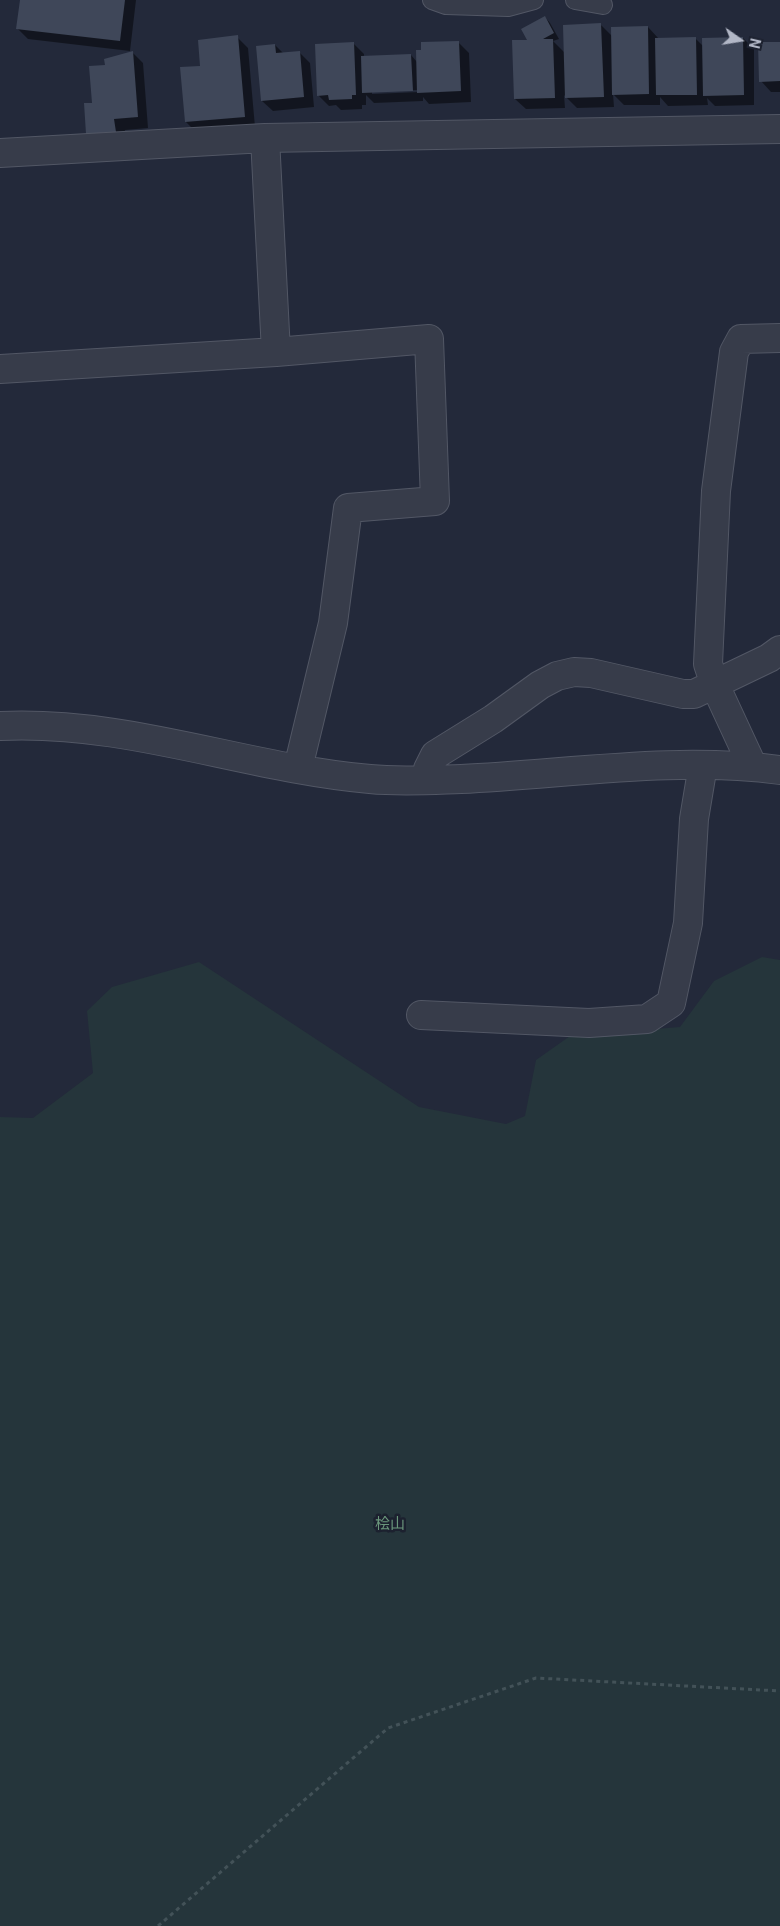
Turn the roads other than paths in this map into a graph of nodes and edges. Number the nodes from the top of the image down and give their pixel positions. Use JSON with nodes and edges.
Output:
{"nodes":[{"id":1,"x":432,"y":0,"type":"edge"},
{"id":2,"x":534,"y":0,"type":"edge"},
{"id":3,"x":575,"y":0,"type":"edge"},
{"id":4,"x":603,"y":5,"type":"dead end"},
{"id":5,"x":780,"y":128,"type":"edge"},
{"id":6,"x":265,"y":138,"type":"junction"},
{"id":7,"x":0,"y":153,"type":"edge"},
{"id":8,"x":780,"y":338,"type":"edge"},
{"id":9,"x":276,"y":352,"type":"junction"},
{"id":10,"x":0,"y":369,"type":"edge"},
{"id":11,"x":780,"y":650,"type":"edge"},
{"id":12,"x":715,"y":685,"type":"junction"},
{"id":13,"x":0,"y":726,"type":"edge"},
{"id":14,"x":703,"y":766,"type":"junction"},
{"id":15,"x":754,"y":767,"type":"junction"},
{"id":16,"x":298,"y":768,"type":"junction"},
{"id":17,"x":780,"y":770,"type":"edge"},
{"id":18,"x":426,"y":780,"type":"junction"},
{"id":19,"x":420,"y":1015,"type":"dead end"}],
"edges":[{"from":1,"to":2,"type":"lane"},
{"from":3,"to":4,"type":"lane"},
{"from":5,"to":6,"type":"street"},
{"from":6,"to":7,"type":"street"},
{"from":6,"to":9,"type":"street"},
{"from":8,"to":12,"type":"street"},
{"from":9,"to":10,"type":"street"},
{"from":9,"to":16,"type":"street"},
{"from":11,"to":12,"type":"street"},
{"from":12,"to":15,"type":"street"},
{"from":12,"to":18,"type":"street"},
{"from":13,"to":16,"type":"street"},
{"from":14,"to":15,"type":"street"},
{"from":14,"to":18,"type":"street"},
{"from":14,"to":19,"type":"street"},
{"from":15,"to":17,"type":"street"},
{"from":16,"to":18,"type":"street"}]}
